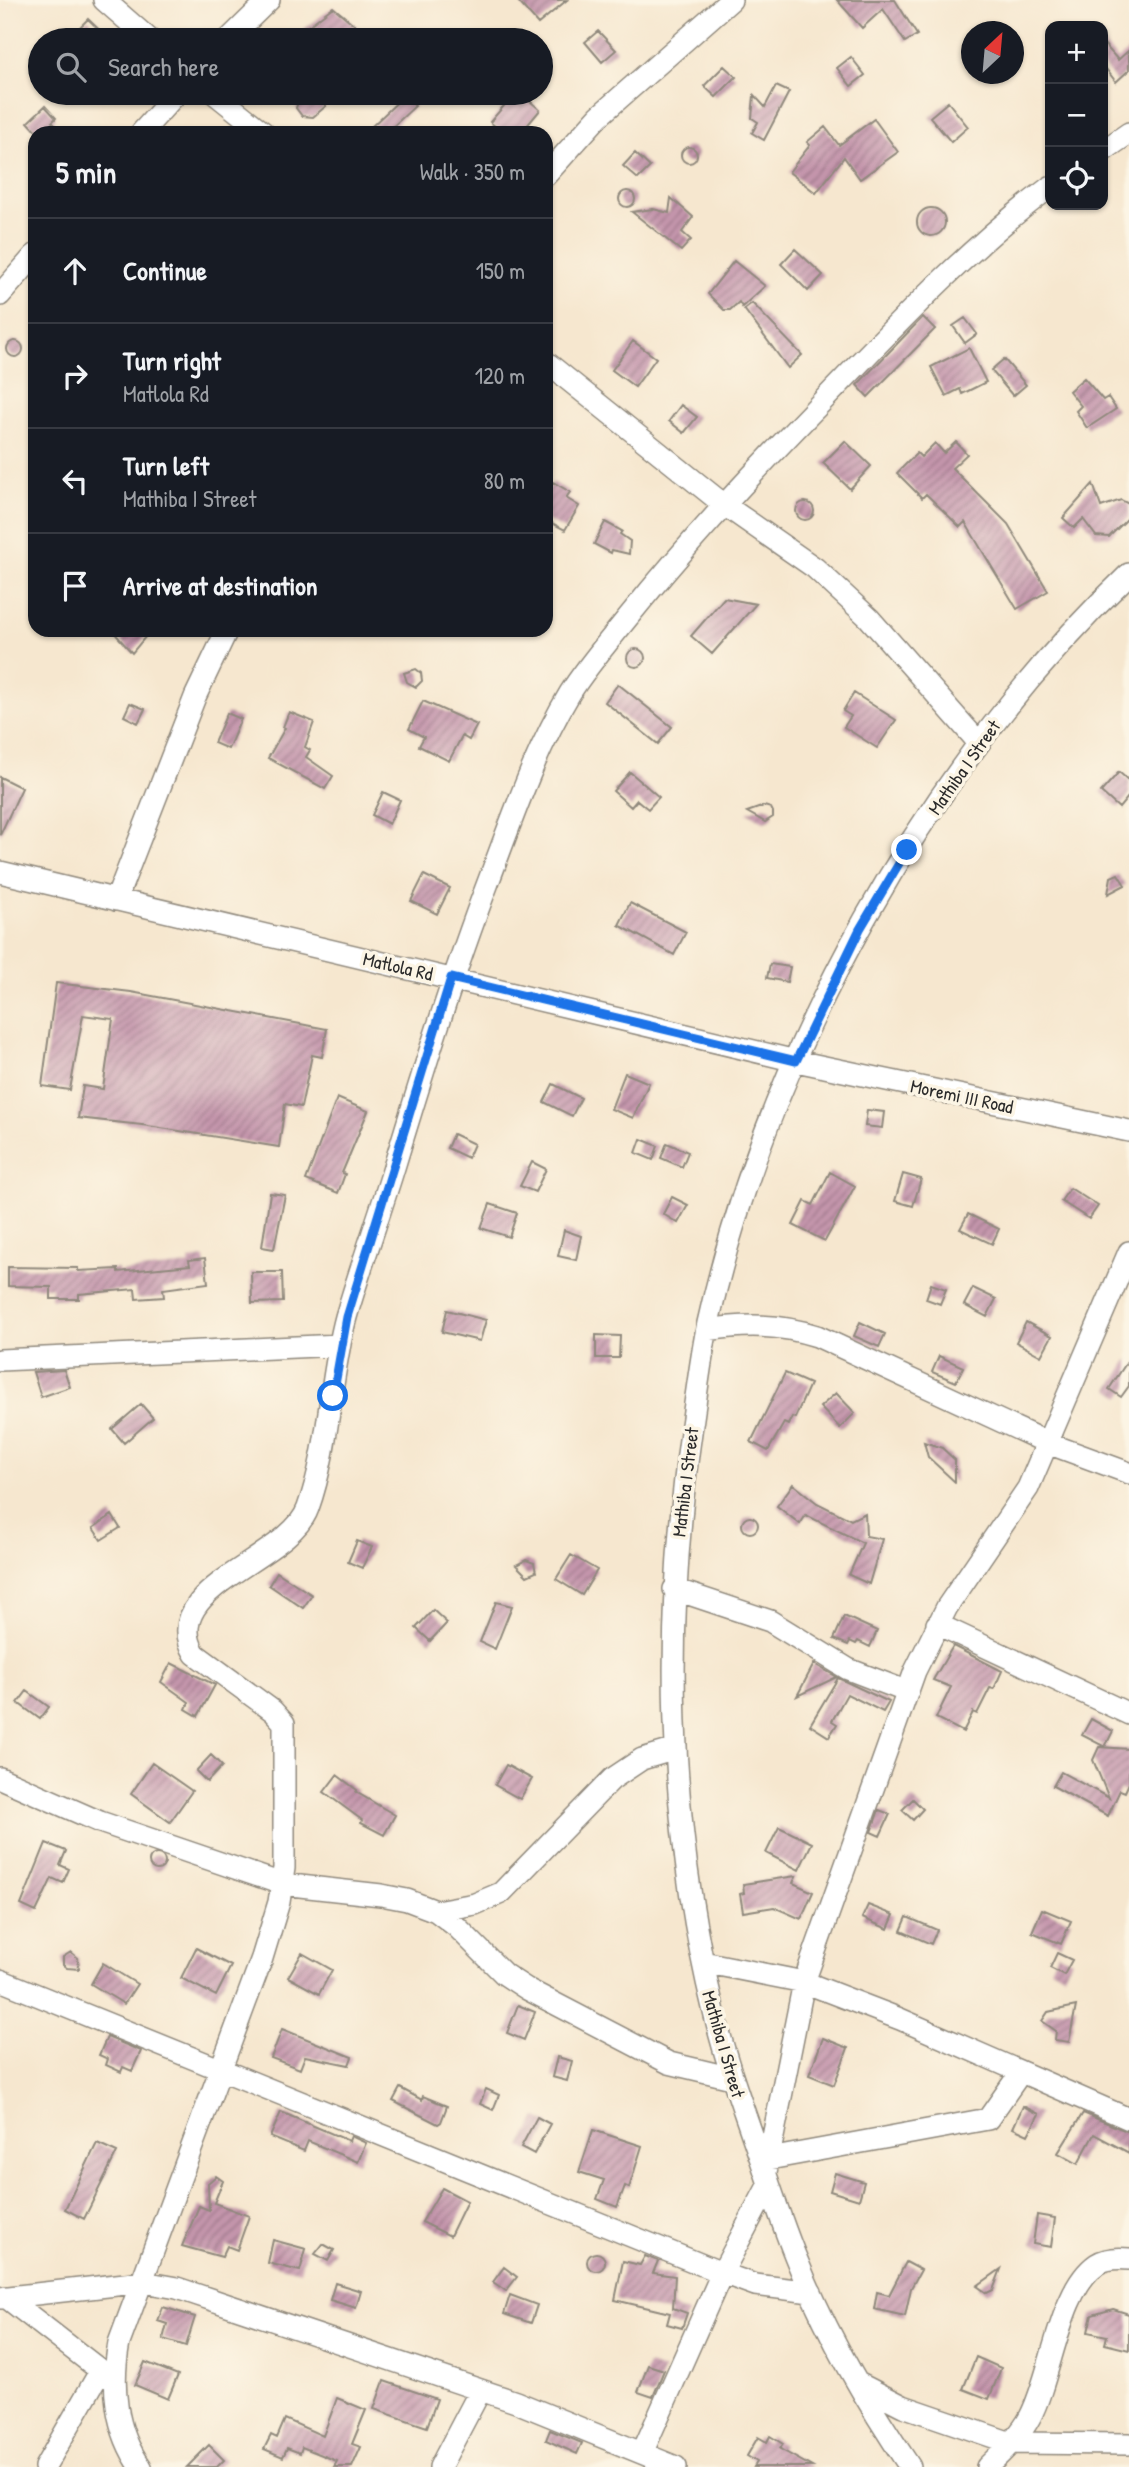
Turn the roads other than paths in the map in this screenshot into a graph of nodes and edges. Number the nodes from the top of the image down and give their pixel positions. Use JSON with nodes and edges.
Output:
{"nodes":[{"id":1,"x":104,"y":0,"type":"edge"},
{"id":2,"x":268,"y":0,"type":"edge"},
{"id":3,"x":731,"y":0,"type":"edge"},
{"id":4,"x":136,"y":28,"type":"edge"},
{"id":5,"x":240,"y":28,"type":"edge"},
{"id":6,"x":166,"y":105,"type":"edge"},
{"id":7,"x":229,"y":105,"type":"edge"},
{"id":8,"x":147,"y":126,"type":"edge"},
{"id":9,"x":255,"y":126,"type":"edge"},
{"id":10,"x":1129,"y":133,"type":"edge"},
{"id":11,"x":1108,"y":148,"type":"edge"},
{"id":12,"x":553,"y":167,"type":"edge"},
{"id":13,"x":1045,"y":191,"type":"edge"},
{"id":14,"x":28,"y":262,"type":"edge"},
{"id":15,"x":0,"y":295,"type":"edge"},
{"id":16,"x":553,"y":368,"type":"edge"},
{"id":17,"x":723,"y":504,"type":"junction"},
{"id":18,"x":1129,"y":574,"type":"edge"},
{"id":19,"x":224,"y":637,"type":"edge"},
{"id":20,"x":979,"y":743,"type":"junction"},
{"id":21,"x":0,"y":872,"type":"edge"},
{"id":22,"x":116,"y":900,"type":"junction"},
{"id":23,"x":451,"y":978,"type":"junction"},
{"id":24,"x":796,"y":1061,"type":"junction"},
{"id":25,"x":1129,"y":1131,"type":"edge"},
{"id":26,"x":1129,"y":1252,"type":"edge"},
{"id":27,"x":707,"y":1330,"type":"junction"},
{"id":28,"x":340,"y":1345,"type":"junction"},
{"id":29,"x":0,"y":1360,"type":"edge"},
{"id":30,"x":1050,"y":1444,"type":"junction"},
{"id":31,"x":1129,"y":1473,"type":"edge"},
{"id":32,"x":674,"y":1589,"type":"junction"},
{"id":33,"x":937,"y":1624,"type":"junction"},
{"id":34,"x":908,"y":1692,"type":"junction"},
{"id":35,"x":1129,"y":1714,"type":"edge"},
{"id":36,"x":676,"y":1749,"type":"junction"},
{"id":37,"x":0,"y":1778,"type":"edge"},
{"id":38,"x":282,"y":1884,"type":"junction"},
{"id":39,"x":436,"y":1911,"type":"junction"},
{"id":40,"x":703,"y":1962,"type":"junction"},
{"id":41,"x":0,"y":1980,"type":"edge"},
{"id":42,"x":804,"y":1982,"type":"junction"},
{"id":43,"x":220,"y":2071,"type":"junction"},
{"id":44,"x":1021,"y":2072,"type":"junction"},
{"id":45,"x":732,"y":2078,"type":"junction"},
{"id":46,"x":1129,"y":2119,"type":"edge"},
{"id":47,"x":768,"y":2172,"type":"junction"},
{"id":48,"x":1129,"y":2259,"type":"edge"},
{"id":49,"x":722,"y":2273,"type":"junction"},
{"id":50,"x":144,"y":2282,"type":"junction"},
{"id":51,"x":811,"y":2292,"type":"junction"},
{"id":52,"x":4,"y":2298,"type":"edge"},
{"id":53,"x":108,"y":2376,"type":"junction"},
{"id":54,"x":858,"y":2383,"type":"junction"},
{"id":55,"x":480,"y":2391,"type":"junction"},
{"id":56,"x":1011,"y":2443,"type":"junction"},
{"id":57,"x":1129,"y":2444,"type":"edge"},
{"id":58,"x":643,"y":2451,"type":"junction"},
{"id":59,"x":46,"y":2467,"type":"edge"},
{"id":60,"x":141,"y":2467,"type":"edge"},
{"id":61,"x":440,"y":2467,"type":"edge"},
{"id":62,"x":676,"y":2467,"type":"edge"},
{"id":63,"x":910,"y":2467,"type":"edge"},
{"id":64,"x":987,"y":2467,"type":"edge"}],
"edges":[{"from":1,"to":4,"type":"street"},
{"from":2,"to":5,"type":"street"},
{"from":3,"to":12,"type":"street"},
{"from":6,"to":8,"type":"street"},
{"from":7,"to":9,"type":"street"},
{"from":10,"to":11,"type":"street"},
{"from":13,"to":17,"type":"street"},
{"from":14,"to":15,"type":"street"},
{"from":16,"to":17,"type":"street"},
{"from":17,"to":20,"type":"street"},
{"from":17,"to":23,"type":"street"},
{"from":18,"to":20,"type":"street","name":"Mathiba I Street"},
{"from":19,"to":22,"type":"street"},
{"from":20,"to":24,"type":"street","name":"Mathiba I Street"},
{"from":21,"to":22,"type":"street","name":"Matlola Rd"},
{"from":22,"to":23,"type":"street","name":"Matlola Rd"},
{"from":23,"to":24,"type":"street","name":"Matlola Rd"},
{"from":23,"to":28,"type":"street"},
{"from":24,"to":25,"type":"street","name":"Moremi III Road"},
{"from":24,"to":27,"type":"street","name":"Mathiba I Street"},
{"from":26,"to":30,"type":"street"},
{"from":27,"to":30,"type":"street"},
{"from":27,"to":32,"type":"street","name":"Mathiba I Street"},
{"from":28,"to":29,"type":"street"},
{"from":28,"to":38,"type":"street"},
{"from":30,"to":31,"type":"street"},
{"from":30,"to":33,"type":"street"},
{"from":32,"to":34,"type":"street"},
{"from":32,"to":36,"type":"street","name":"Mathiba I Street"},
{"from":33,"to":34,"type":"street"},
{"from":33,"to":35,"type":"street"},
{"from":34,"to":42,"type":"street"},
{"from":36,"to":39,"type":"street"},
{"from":36,"to":40,"type":"street","name":"Mathiba I Street"},
{"from":37,"to":38,"type":"street"},
{"from":38,"to":39,"type":"street"},
{"from":38,"to":43,"type":"street"},
{"from":39,"to":45,"type":"street"},
{"from":40,"to":42,"type":"street"},
{"from":40,"to":45,"type":"street","name":"Mathiba I Street"},
{"from":41,"to":43,"type":"street"},
{"from":42,"to":44,"type":"street"},
{"from":42,"to":47,"type":"street"},
{"from":43,"to":49,"type":"street"},
{"from":43,"to":50,"type":"street"},
{"from":44,"to":46,"type":"street"},
{"from":44,"to":47,"type":"street"},
{"from":45,"to":47,"type":"street","name":"Mathiba I Street"},
{"from":47,"to":49,"type":"street"},
{"from":47,"to":51,"type":"street","name":"Mathiba I Street"},
{"from":48,"to":56,"type":"street"},
{"from":49,"to":51,"type":"street"},
{"from":49,"to":58,"type":"street"},
{"from":50,"to":52,"type":"street"},
{"from":50,"to":53,"type":"street"},
{"from":50,"to":55,"type":"street"},
{"from":51,"to":54,"type":"street","name":"Mathiba I Street"},
{"from":52,"to":53,"type":"street"},
{"from":53,"to":59,"type":"street"},
{"from":53,"to":60,"type":"street"},
{"from":54,"to":56,"type":"street"},
{"from":54,"to":63,"type":"street","name":"Mathiba I Street"},
{"from":55,"to":58,"type":"street"},
{"from":55,"to":61,"type":"street"},
{"from":56,"to":57,"type":"street"},
{"from":56,"to":64,"type":"street"},
{"from":58,"to":62,"type":"street"}]}
